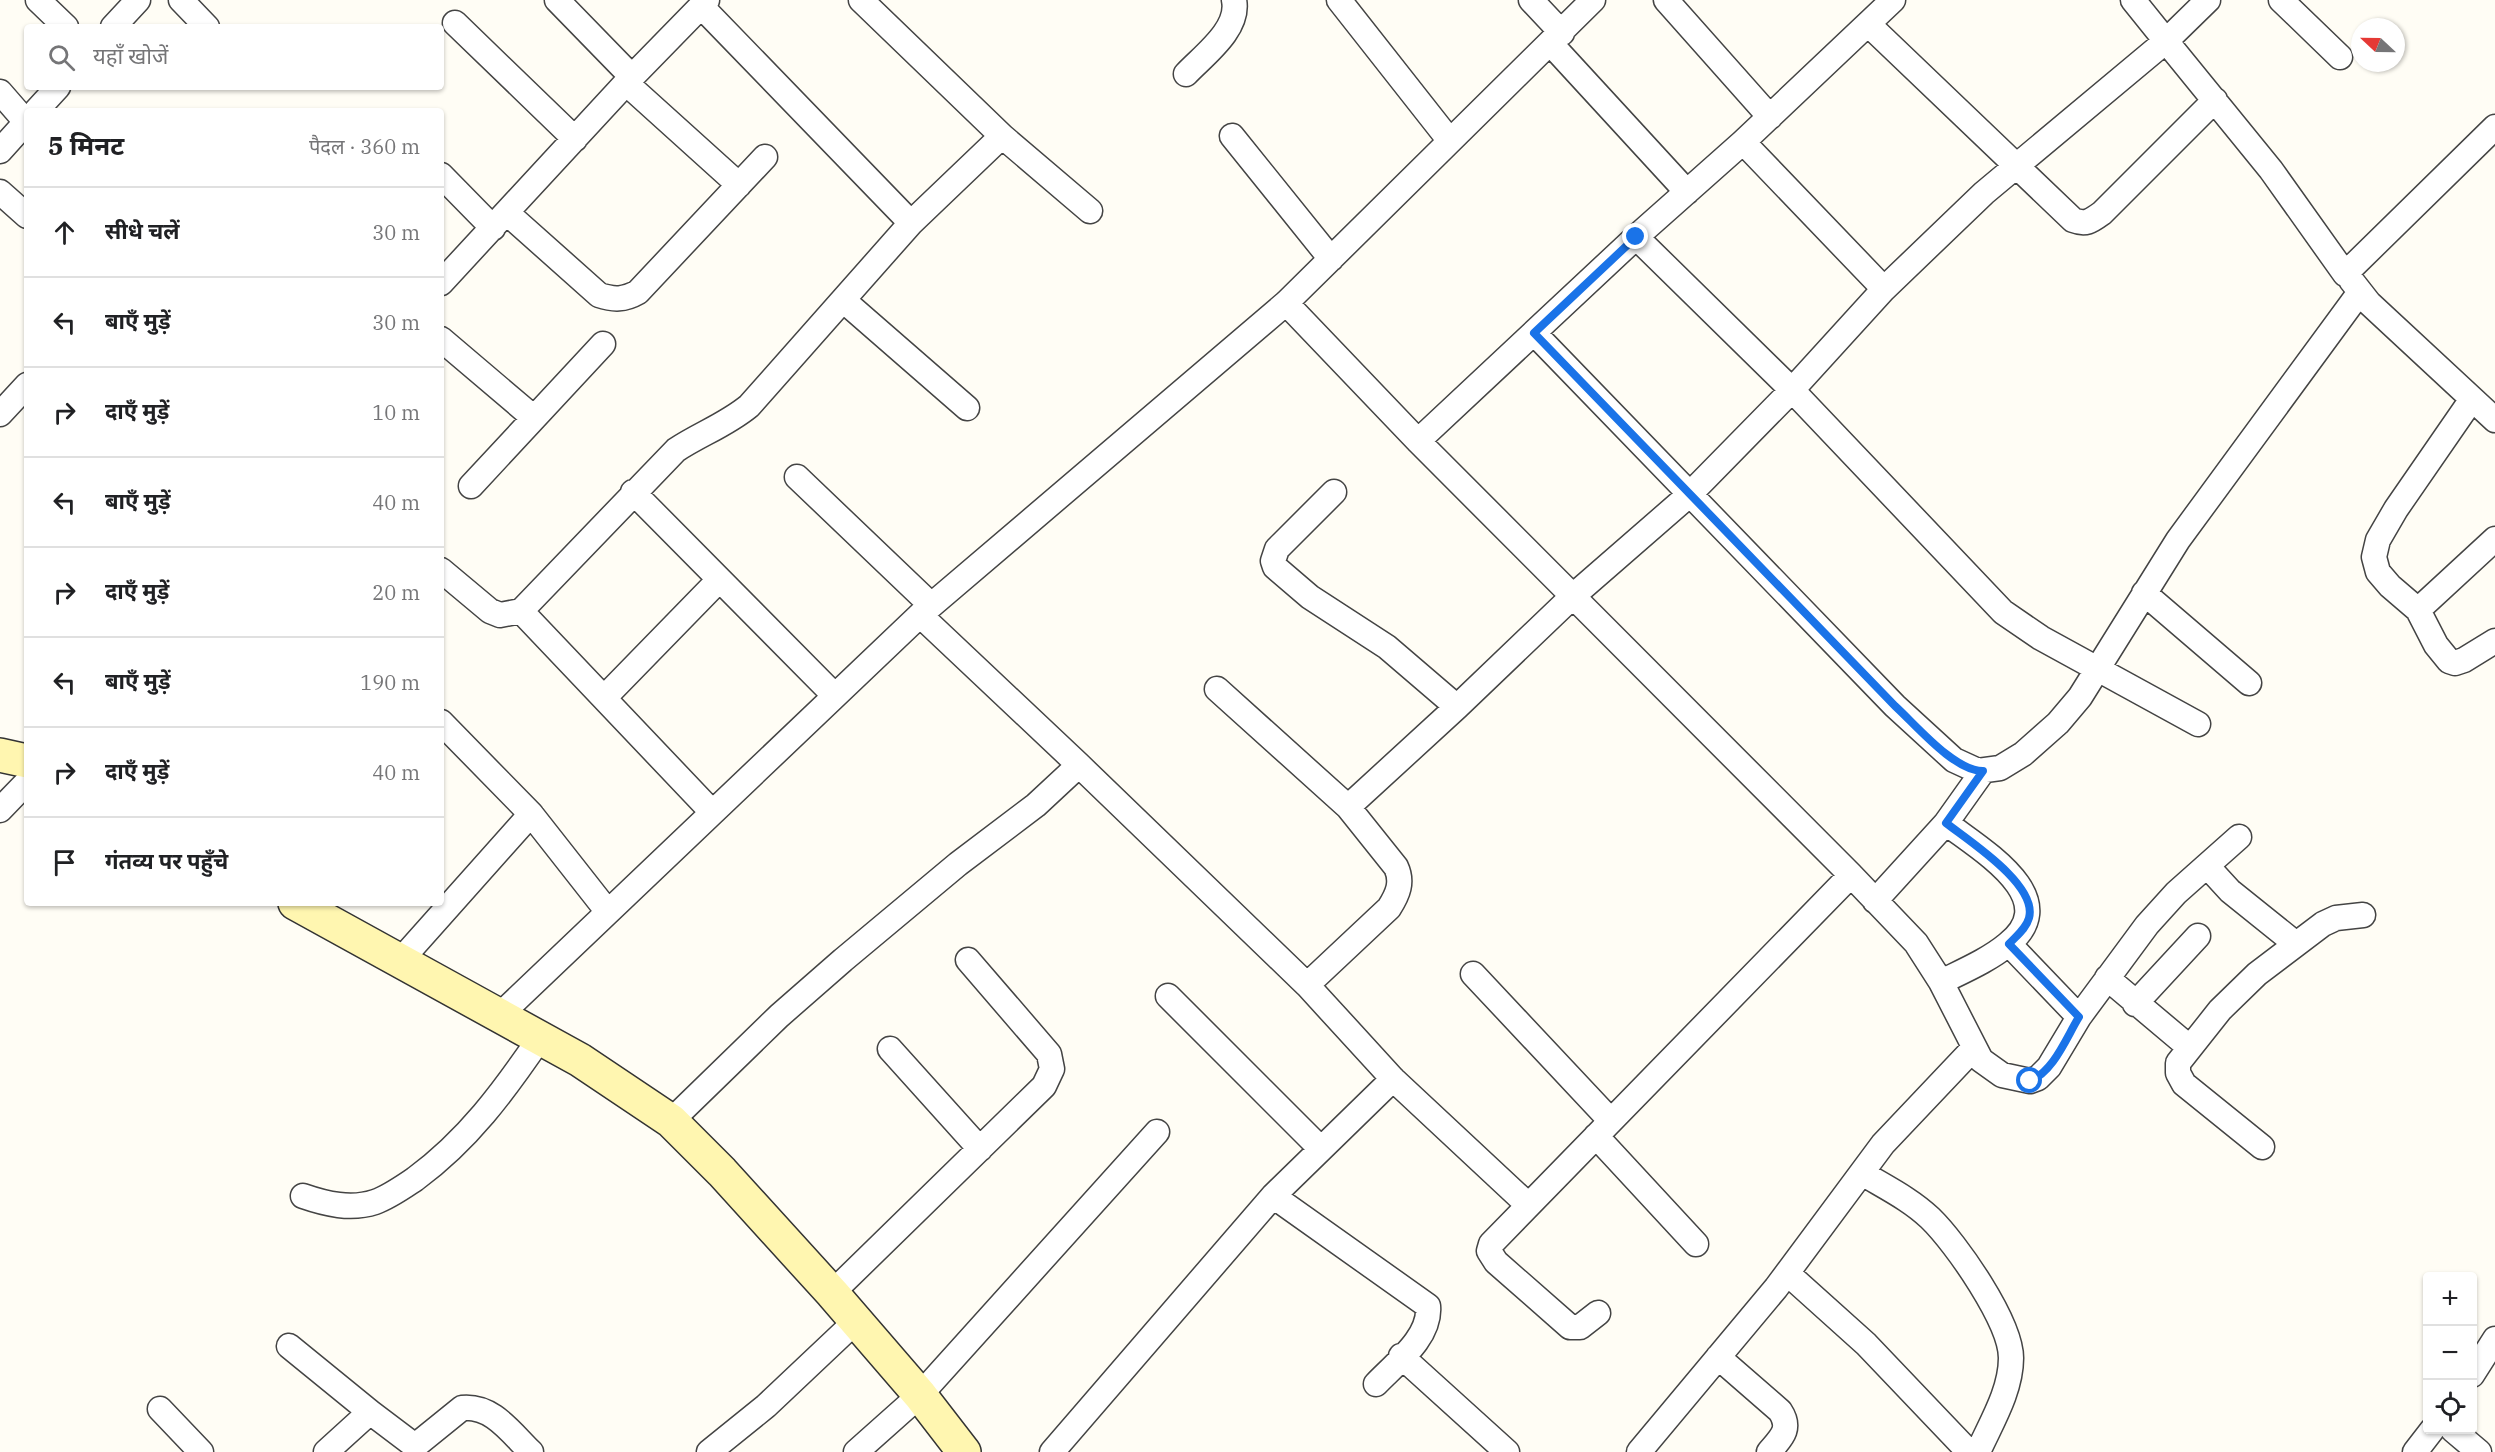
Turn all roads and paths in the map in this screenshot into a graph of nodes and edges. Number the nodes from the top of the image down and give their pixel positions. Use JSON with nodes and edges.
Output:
{"nodes":[{"id":1,"x":38,"y":0,"type":"edge"},
{"id":2,"x":138,"y":0,"type":"edge"},
{"id":3,"x":181,"y":0,"type":"edge"},
{"id":4,"x":557,"y":0,"type":"edge"},
{"id":5,"x":861,"y":0,"type":"edge"},
{"id":6,"x":1234,"y":0,"type":"edge"},
{"id":7,"x":1339,"y":0,"type":"edge"},
{"id":8,"x":1531,"y":0,"type":"edge"},
{"id":9,"x":1593,"y":0,"type":"edge"},
{"id":10,"x":1666,"y":0,"type":"edge"},
{"id":11,"x":1893,"y":0,"type":"edge"},
{"id":12,"x":2133,"y":0,"type":"edge"},
{"id":13,"x":2208,"y":0,"type":"edge"},
{"id":14,"x":2281,"y":0,"type":"edge"},
{"id":15,"x":704,"y":3,"type":"edge"},
{"id":16,"x":455,"y":23,"type":"dead end"},
{"id":17,"x":63,"y":24,"type":"edge"},
{"id":18,"x":116,"y":24,"type":"edge"},
{"id":19,"x":204,"y":24,"type":"edge"},
{"id":20,"x":1868,"y":24,"type":"junction"},
{"id":21,"x":1557,"y":38,"type":"junction"},
{"id":22,"x":2166,"y":41,"type":"junction"},
{"id":23,"x":2340,"y":57,"type":"dead end"},
{"id":24,"x":1186,"y":74,"type":"dead end"},
{"id":25,"x":629,"y":80,"type":"junction"},
{"id":26,"x":55,"y":90,"type":"edge"},
{"id":27,"x":0,"y":92,"type":"edge"},
{"id":28,"x":2215,"y":99,"type":"junction"},
{"id":29,"x":39,"y":108,"type":"edge"},
{"id":30,"x":1770,"y":117,"type":"junction"},
{"id":31,"x":24,"y":119,"type":"edge"},
{"id":32,"x":24,"y":125,"type":"edge"},
{"id":33,"x":2495,"y":127,"type":"edge"},
{"id":34,"x":1002,"y":136,"type":"junction"},
{"id":35,"x":1232,"y":136,"type":"dead end"},
{"id":36,"x":575,"y":139,"type":"junction"},
{"id":37,"x":1450,"y":141,"type":"junction"},
{"id":38,"x":1743,"y":142,"type":"junction"},
{"id":39,"x":0,"y":151,"type":"edge"},
{"id":40,"x":765,"y":157,"type":"dead end"},
{"id":41,"x":2015,"y":167,"type":"junction"},
{"id":42,"x":444,"y":177,"type":"edge"},
{"id":43,"x":739,"y":185,"type":"junction"},
{"id":44,"x":0,"y":192,"type":"edge"},
{"id":45,"x":1686,"y":192,"type":"junction"},
{"id":46,"x":1089,"y":211,"type":"dead end"},
{"id":47,"x":24,"y":213,"type":"edge"},
{"id":48,"x":500,"y":220,"type":"junction"},
{"id":49,"x":911,"y":223,"type":"junction"},
{"id":50,"x":1636,"y":237,"type":"junction"},
{"id":51,"x":1331,"y":259,"type":"junction"},
{"id":52,"x":2345,"y":273,"type":"junction"},
{"id":53,"x":444,"y":280,"type":"edge"},
{"id":54,"x":1884,"y":289,"type":"junction"},
{"id":55,"x":2360,"y":292,"type":"junction"},
{"id":56,"x":843,"y":300,"type":"junction"},
{"id":57,"x":1286,"y":303,"type":"junction"},
{"id":58,"x":1534,"y":333,"type":"junction"},
{"id":59,"x":444,"y":342,"type":"edge"},
{"id":60,"x":603,"y":345,"type":"dead end"},
{"id":61,"x":24,"y":388,"type":"edge"},
{"id":62,"x":1792,"y":390,"type":"junction"},
{"id":63,"x":2472,"y":399,"type":"junction"},
{"id":64,"x":967,"y":408,"type":"dead end"},
{"id":65,"x":0,"y":414,"type":"edge"},
{"id":66,"x":534,"y":418,"type":"junction"},
{"id":67,"x":2495,"y":420,"type":"edge"},
{"id":68,"x":1418,"y":441,"type":"junction"},
{"id":69,"x":797,"y":477,"type":"dead end"},
{"id":70,"x":471,"y":486,"type":"dead end"},
{"id":71,"x":633,"y":492,"type":"junction"},
{"id":72,"x":1334,"y":492,"type":"dead end"},
{"id":73,"x":1689,"y":495,"type":"junction"},
{"id":74,"x":2495,"y":539,"type":"edge"},
{"id":75,"x":444,"y":573,"type":"edge"},
{"id":76,"x":719,"y":580,"type":"junction"},
{"id":77,"x":2144,"y":593,"type":"junction"},
{"id":78,"x":1573,"y":596,"type":"junction"},
{"id":79,"x":925,"y":610,"type":"junction"},
{"id":80,"x":2418,"y":610,"type":"junction"},
{"id":81,"x":521,"y":611,"type":"junction"},
{"id":82,"x":2495,"y":641,"type":"edge"},
{"id":83,"x":2097,"y":669,"type":"junction"},
{"id":84,"x":2249,"y":683,"type":"dead end"},
{"id":85,"x":1217,"y":689,"type":"dead end"},
{"id":86,"x":835,"y":696,"type":"junction"},
{"id":87,"x":604,"y":698,"type":"junction"},
{"id":88,"x":1457,"y":708,"type":"junction"},
{"id":89,"x":2198,"y":724,"type":"dead end"},
{"id":90,"x":444,"y":725,"type":"edge"},
{"id":91,"x":0,"y":755,"type":"edge"},
{"id":92,"x":24,"y":761,"type":"edge"},
{"id":93,"x":1079,"y":765,"type":"junction"},
{"id":94,"x":1983,"y":771,"type":"junction"},
{"id":95,"x":24,"y":785,"type":"edge"},
{"id":96,"x":1348,"y":807,"type":"junction"},
{"id":97,"x":0,"y":810,"type":"edge"},
{"id":98,"x":712,"y":812,"type":"junction"},
{"id":99,"x":531,"y":814,"type":"junction"},
{"id":100,"x":1946,"y":823,"type":"junction"},
{"id":101,"x":2239,"y":837,"type":"dead end"},
{"id":102,"x":2208,"y":867,"type":"junction"},
{"id":103,"x":1851,"y":875,"type":"junction"},
{"id":104,"x":1875,"y":901,"type":"junction"},
{"id":105,"x":300,"y":906,"type":"edge"},
{"id":106,"x":608,"y":912,"type":"junction"},
{"id":107,"x":2363,"y":915,"type":"dead end"},
{"id":108,"x":2198,"y":936,"type":"dead end"},
{"id":109,"x":2009,"y":944,"type":"junction"},
{"id":110,"x":2296,"y":944,"type":"junction"},
{"id":111,"x":968,"y":960,"type":"dead end"},
{"id":112,"x":400,"y":961,"type":"junction"},
{"id":113,"x":1473,"y":974,"type":"dead end"},
{"id":114,"x":2107,"y":978,"type":"junction"},
{"id":115,"x":1941,"y":982,"type":"junction"},
{"id":116,"x":1307,"y":985,"type":"junction"},
{"id":117,"x":1168,"y":996,"type":"dead end"},
{"id":118,"x":2135,"y":1004,"type":"junction"},
{"id":119,"x":500,"y":1015,"type":"junction"},
{"id":120,"x":2079,"y":1017,"type":"junction"},
{"id":121,"x":540,"y":1038,"type":"junction"},
{"id":122,"x":2189,"y":1047,"type":"junction"},
{"id":123,"x":890,"y":1049,"type":"dead end"},
{"id":124,"x":1973,"y":1049,"type":"junction"},
{"id":125,"x":1393,"y":1079,"type":"junction"},
{"id":126,"x":671,"y":1121,"type":"junction"},
{"id":127,"x":1603,"y":1128,"type":"junction"},
{"id":128,"x":1157,"y":1132,"type":"dead end"},
{"id":129,"x":2262,"y":1147,"type":"dead end"},
{"id":130,"x":980,"y":1149,"type":"junction"},
{"id":131,"x":1321,"y":1149,"type":"junction"},
{"id":132,"x":1862,"y":1173,"type":"junction"},
{"id":133,"x":303,"y":1196,"type":"dead end"},
{"id":134,"x":1273,"y":1196,"type":"junction"},
{"id":135,"x":1528,"y":1205,"type":"junction"},
{"id":136,"x":1696,"y":1244,"type":"dead end"},
{"id":137,"x":1787,"y":1273,"type":"junction"},
{"id":138,"x":832,"y":1293,"type":"junction"},
{"id":139,"x":1598,"y":1313,"type":"dead end"},
{"id":140,"x":856,"y":1321,"type":"junction"},
{"id":141,"x":2495,"y":1339,"type":"edge"},
{"id":142,"x":289,"y":1346,"type":"dead end"},
{"id":143,"x":1401,"y":1356,"type":"junction"},
{"id":144,"x":1718,"y":1357,"type":"junction"},
{"id":145,"x":2477,"y":1367,"type":"edge"},
{"id":146,"x":1376,"y":1384,"type":"dead end"},
{"id":147,"x":920,"y":1395,"type":"junction"},
{"id":148,"x":160,"y":1409,"type":"dead end"},
{"id":149,"x":369,"y":1412,"type":"junction"},
{"id":150,"x":2429,"y":1434,"type":"edge"},
{"id":151,"x":2458,"y":1434,"type":"edge"},
{"id":152,"x":418,"y":1449,"type":"edge"},
{"id":153,"x":201,"y":1452,"type":"edge"},
{"id":154,"x":326,"y":1452,"type":"edge"},
{"id":155,"x":531,"y":1452,"type":"edge"},
{"id":156,"x":709,"y":1452,"type":"edge"},
{"id":157,"x":856,"y":1452,"type":"edge"},
{"id":158,"x":964,"y":1452,"type":"edge"},
{"id":159,"x":1052,"y":1452,"type":"edge"},
{"id":160,"x":1507,"y":1452,"type":"edge"},
{"id":161,"x":1639,"y":1452,"type":"edge"},
{"id":162,"x":1769,"y":1452,"type":"edge"},
{"id":163,"x":1969,"y":1452,"type":"edge"},
{"id":164,"x":1978,"y":1452,"type":"edge"},
{"id":165,"x":2415,"y":1452,"type":"edge"},
{"id":166,"x":2479,"y":1452,"type":"edge"}],
"edges":[{"from":1,"to":17,"type":"street"},
{"from":2,"to":18,"type":"street"},
{"from":3,"to":19,"type":"street"},
{"from":4,"to":25,"type":"street"},
{"from":5,"to":34,"type":"street"},
{"from":6,"to":24,"type":"street"},
{"from":7,"to":37,"type":"street"},
{"from":8,"to":21,"type":"street"},
{"from":9,"to":21,"type":"street"},
{"from":10,"to":30,"type":"street"},
{"from":11,"to":20,"type":"street"},
{"from":12,"to":22,"type":"street"},
{"from":13,"to":22,"type":"street"},
{"from":14,"to":23,"type":"street"},
{"from":15,"to":25,"type":"street"},
{"from":15,"to":49,"type":"street"},
{"from":16,"to":36,"type":"street"},
{"from":20,"to":30,"type":"street"},
{"from":20,"to":41,"type":"street"},
{"from":21,"to":37,"type":"street"},
{"from":21,"to":45,"type":"street"},
{"from":22,"to":28,"type":"street"},
{"from":22,"to":41,"type":"street"},
{"from":25,"to":36,"type":"street"},
{"from":25,"to":43,"type":"street"},
{"from":26,"to":29,"type":"street"},
{"from":27,"to":31,"type":"street"},
{"from":28,"to":41,"type":"street"},
{"from":28,"to":52,"type":"street"},
{"from":30,"to":38,"type":"street"},
{"from":32,"to":39,"type":"street"},
{"from":33,"to":52,"type":"street"},
{"from":34,"to":46,"type":"street"},
{"from":34,"to":49,"type":"street"},
{"from":35,"to":51,"type":"street"},
{"from":36,"to":48,"type":"street"},
{"from":37,"to":51,"type":"street"},
{"from":38,"to":45,"type":"street"},
{"from":38,"to":54,"type":"street"},
{"from":40,"to":43,"type":"street"},
{"from":41,"to":54,"type":"street"},
{"from":42,"to":48,"type":"street"},
{"from":43,"to":48,"type":"street"},
{"from":44,"to":47,"type":"street"},
{"from":45,"to":50,"type":"street"},
{"from":48,"to":53,"type":"street"},
{"from":49,"to":56,"type":"street"},
{"from":50,"to":58,"type":"street"},
{"from":50,"to":62,"type":"street"},
{"from":51,"to":57,"type":"street"},
{"from":52,"to":55,"type":"street"},
{"from":54,"to":62,"type":"street"},
{"from":55,"to":63,"type":"street"},
{"from":55,"to":77,"type":"street"},
{"from":56,"to":64,"type":"street"},
{"from":56,"to":71,"type":"street"},
{"from":57,"to":68,"type":"street"},
{"from":57,"to":79,"type":"street"},
{"from":58,"to":68,"type":"street"},
{"from":58,"to":73,"type":"street"},
{"from":59,"to":66,"type":"street"},
{"from":60,"to":66,"type":"street"},
{"from":61,"to":65,"type":"street"},
{"from":62,"to":73,"type":"street"},
{"from":62,"to":83,"type":"street"},
{"from":63,"to":67,"type":"street"},
{"from":63,"to":80,"type":"street"},
{"from":66,"to":70,"type":"street"},
{"from":68,"to":78,"type":"street"},
{"from":69,"to":79,"type":"street"},
{"from":71,"to":76,"type":"street"},
{"from":71,"to":81,"type":"street"},
{"from":72,"to":88,"type":"street"},
{"from":73,"to":78,"type":"street"},
{"from":73,"to":94,"type":"street"},
{"from":74,"to":80,"type":"street"},
{"from":75,"to":81,"type":"street"},
{"from":76,"to":86,"type":"street"},
{"from":76,"to":87,"type":"street"},
{"from":77,"to":83,"type":"street"},
{"from":77,"to":84,"type":"street"},
{"from":78,"to":88,"type":"street"},
{"from":78,"to":103,"type":"street"},
{"from":79,"to":86,"type":"street"},
{"from":79,"to":93,"type":"street"},
{"from":80,"to":82,"type":"street"},
{"from":81,"to":87,"type":"street"},
{"from":83,"to":89,"type":"street"},
{"from":83,"to":94,"type":"street"},
{"from":85,"to":96,"type":"street"},
{"from":86,"to":98,"type":"street"},
{"from":87,"to":98,"type":"street"},
{"from":88,"to":96,"type":"street"},
{"from":90,"to":99,"type":"street"},
{"from":91,"to":92,"type":"street"},
{"from":93,"to":116,"type":"street"},
{"from":93,"to":126,"type":"street"},
{"from":94,"to":100,"type":"street"},
{"from":95,"to":97,"type":"street"},
{"from":96,"to":116,"type":"street"},
{"from":98,"to":106,"type":"street"},
{"from":99,"to":106,"type":"street"},
{"from":99,"to":112,"type":"street"},
{"from":100,"to":104,"type":"street"},
{"from":100,"to":109,"type":"street"},
{"from":101,"to":102,"type":"street"},
{"from":102,"to":110,"type":"street"},
{"from":102,"to":114,"type":"street"},
{"from":103,"to":104,"type":"street"},
{"from":103,"to":127,"type":"street"},
{"from":104,"to":115,"type":"street"},
{"from":105,"to":112,"type":"street"},
{"from":106,"to":119,"type":"street"},
{"from":107,"to":110,"type":"street"},
{"from":108,"to":118,"type":"street"},
{"from":109,"to":115,"type":"street"},
{"from":109,"to":120,"type":"street"},
{"from":110,"to":122,"type":"street"},
{"from":111,"to":130,"type":"street"},
{"from":112,"to":119,"type":"street"},
{"from":113,"to":127,"type":"street"},
{"from":114,"to":118,"type":"street"},
{"from":114,"to":120,"type":"street"},
{"from":115,"to":124,"type":"street"},
{"from":116,"to":125,"type":"street"},
{"from":117,"to":131,"type":"street"},
{"from":118,"to":122,"type":"street"},
{"from":119,"to":121,"type":"street"},
{"from":120,"to":124,"type":"street"},
{"from":121,"to":126,"type":"street"},
{"from":121,"to":133,"type":"street"},
{"from":122,"to":129,"type":"street"},
{"from":123,"to":130,"type":"street"},
{"from":124,"to":132,"type":"street"},
{"from":125,"to":131,"type":"street"},
{"from":125,"to":135,"type":"street"},
{"from":126,"to":138,"type":"street"},
{"from":127,"to":135,"type":"street"},
{"from":127,"to":136,"type":"street"},
{"from":128,"to":147,"type":"street"},
{"from":130,"to":138,"type":"street"},
{"from":131,"to":134,"type":"street"},
{"from":132,"to":137,"type":"street"},
{"from":132,"to":164,"type":"street"},
{"from":134,"to":143,"type":"street"},
{"from":134,"to":159,"type":"street"},
{"from":135,"to":139,"type":"street"},
{"from":137,"to":144,"type":"street"},
{"from":137,"to":163,"type":"street"},
{"from":138,"to":140,"type":"street"},
{"from":140,"to":147,"type":"street"},
{"from":140,"to":156,"type":"street"},
{"from":141,"to":145,"type":"street"},
{"from":142,"to":149,"type":"street"},
{"from":143,"to":146,"type":"street"},
{"from":143,"to":160,"type":"street"},
{"from":144,"to":161,"type":"street"},
{"from":144,"to":162,"type":"street"},
{"from":147,"to":157,"type":"street"},
{"from":147,"to":158,"type":"street"},
{"from":148,"to":153,"type":"street"},
{"from":149,"to":152,"type":"street"},
{"from":149,"to":154,"type":"street"},
{"from":150,"to":165,"type":"street"},
{"from":151,"to":166,"type":"street"},
{"from":152,"to":155,"type":"street"}]}
